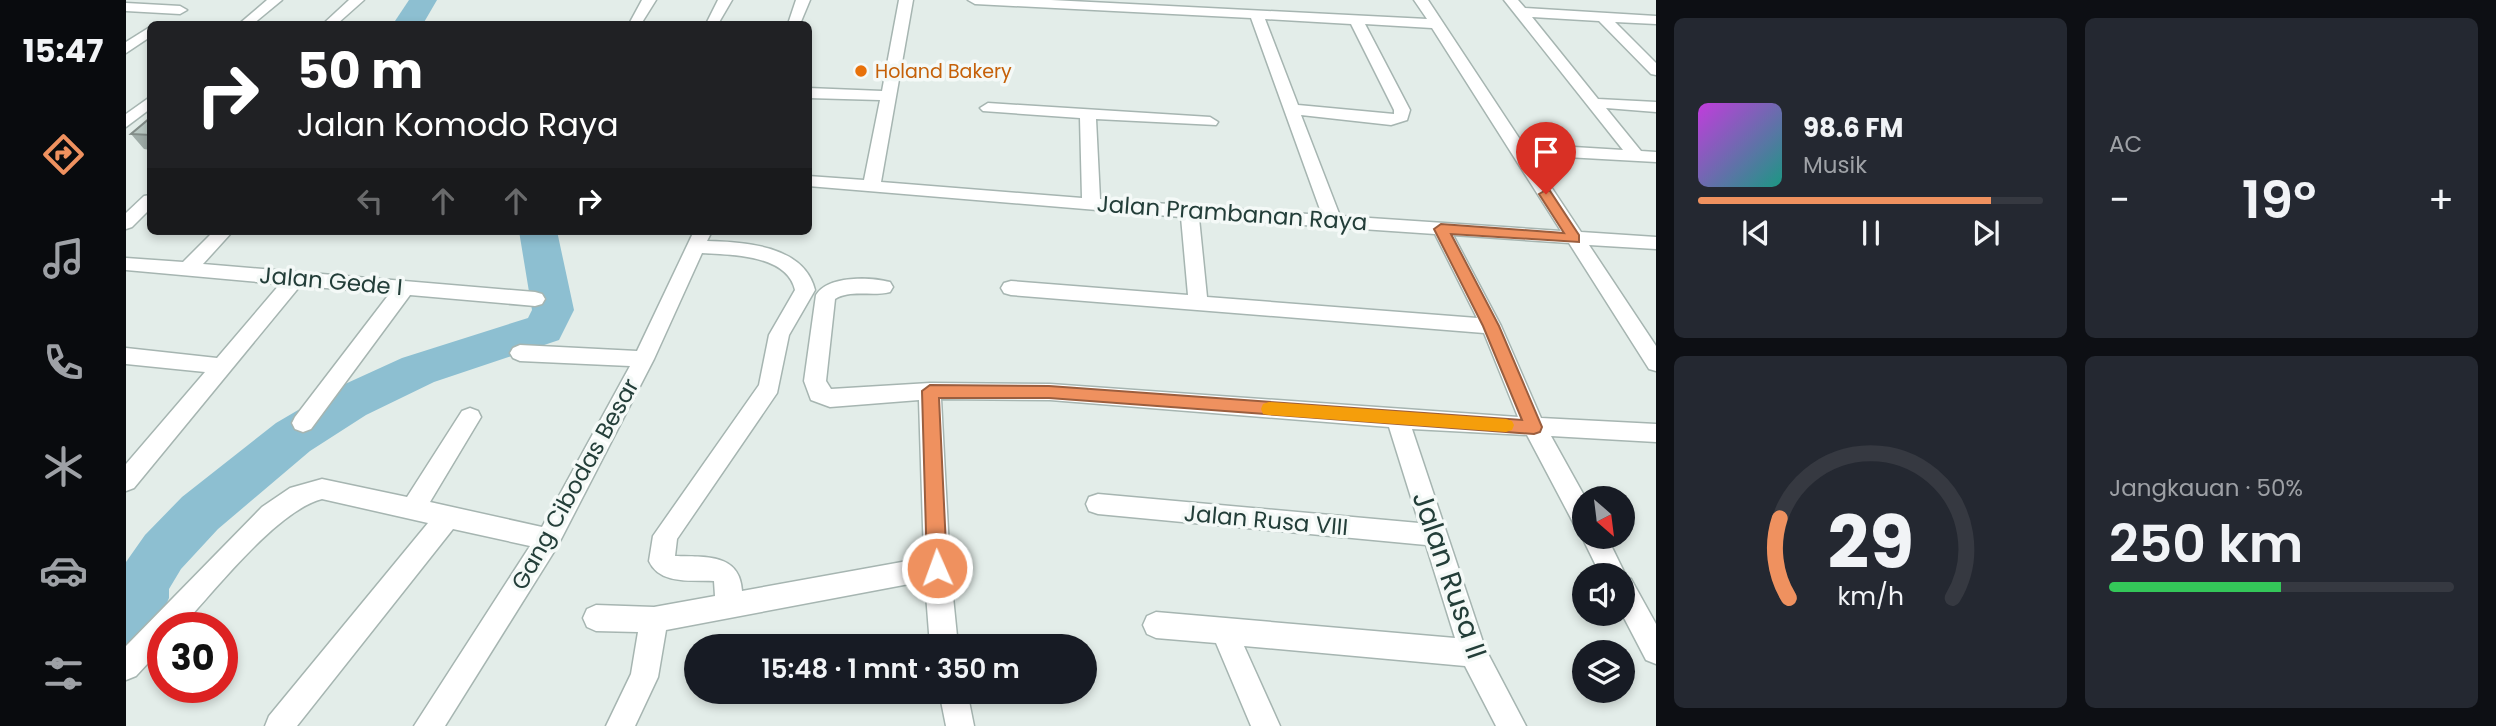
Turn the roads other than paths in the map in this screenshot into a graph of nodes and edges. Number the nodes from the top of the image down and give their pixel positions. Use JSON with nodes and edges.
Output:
{"nodes":[{"id":1,"x":194,"y":0,"type":"edge"},
{"id":2,"x":275,"y":0,"type":"edge"},
{"id":3,"x":357,"y":0,"type":"edge"},
{"id":4,"x":649,"y":0,"type":"edge"},
{"id":5,"x":725,"y":0,"type":"edge"},
{"id":6,"x":803,"y":0,"type":"edge"},
{"id":7,"x":906,"y":0,"type":"edge"},
{"id":8,"x":975,"y":0,"type":"edge"},
{"id":9,"x":1421,"y":0,"type":"edge"},
{"id":10,"x":1156,"y":5,"type":"edge"},
{"id":11,"x":1515,"y":6,"type":"edge"},
{"id":12,"x":126,"y":7,"type":"edge"},
{"id":13,"x":180,"y":10,"type":"junction"},
{"id":14,"x":1257,"y":15,"type":"junction"},
{"id":15,"x":1602,"y":17,"type":"junction"},
{"id":16,"x":1356,"y":20,"type":"junction"},
{"id":17,"x":1656,"y":20,"type":"edge"},
{"id":18,"x":164,"y":21,"type":"edge"},
{"id":19,"x":249,"y":21,"type":"edge"},
{"id":20,"x":332,"y":21,"type":"edge"},
{"id":21,"x":637,"y":21,"type":"edge"},
{"id":22,"x":714,"y":21,"type":"edge"},
{"id":23,"x":795,"y":21,"type":"edge"},
{"id":24,"x":1437,"y":24,"type":"junction"},
{"id":25,"x":147,"y":33,"type":"edge"},
{"id":26,"x":126,"y":49,"type":"edge"},
{"id":27,"x":1656,"y":71,"type":"edge"},
{"id":28,"x":812,"y":93,"type":"edge"},
{"id":29,"x":887,"y":96,"type":"junction"},
{"id":30,"x":1594,"y":103,"type":"junction"},
{"id":31,"x":1656,"y":107,"type":"edge"},
{"id":32,"x":988,"y":108,"type":"dead end"},
{"id":33,"x":1291,"y":109,"type":"junction"},
{"id":34,"x":1088,"y":114,"type":"junction"},
{"id":35,"x":1210,"y":122,"type":"dead end"},
{"id":36,"x":1517,"y":149,"type":"junction"},
{"id":37,"x":1636,"y":156,"type":"junction"},
{"id":38,"x":1656,"y":157,"type":"edge"},
{"id":39,"x":812,"y":181,"type":"edge"},
{"id":40,"x":872,"y":185,"type":"junction"},
{"id":41,"x":1091,"y":202,"type":"junction"},
{"id":42,"x":147,"y":203,"type":"edge"},
{"id":43,"x":1189,"y":212,"type":"junction"},
{"id":44,"x":1333,"y":222,"type":"junction"},
{"id":45,"x":126,"y":223,"type":"edge"},
{"id":46,"x":1441,"y":229,"type":"junction"},
{"id":47,"x":220,"y":235,"type":"edge"},
{"id":48,"x":699,"y":239,"type":"edge"},
{"id":49,"x":1574,"y":239,"type":"junction"},
{"id":50,"x":1656,"y":243,"type":"edge"},
{"id":51,"x":126,"y":264,"type":"edge"},
{"id":52,"x":188,"y":269,"type":"junction"},
{"id":53,"x":296,"y":278,"type":"junction"},
{"id":54,"x":883,"y":286,"type":"dead end"},
{"id":55,"x":405,"y":288,"type":"junction"},
{"id":56,"x":1011,"y":288,"type":"dead end"},
{"id":57,"x":536,"y":299,"type":"dead end"},
{"id":58,"x":1198,"y":302,"type":"junction"},
{"id":59,"x":1491,"y":326,"type":"junction"},
{"id":60,"x":1647,"y":334,"type":"edge"},
{"id":61,"x":520,"y":352,"type":"dead end"},
{"id":62,"x":126,"y":356,"type":"edge"},
{"id":63,"x":644,"y":359,"type":"junction"},
{"id":64,"x":1656,"y":363,"type":"edge"},
{"id":65,"x":222,"y":366,"type":"junction"},
{"id":66,"x":930,"y":391,"type":"junction"},
{"id":67,"x":470,"y":416,"type":"dead end"},
{"id":68,"x":1398,"y":419,"type":"junction"},
{"id":69,"x":303,"y":423,"type":"dead end"},
{"id":70,"x":1534,"y":427,"type":"junction"},
{"id":71,"x":1656,"y":433,"type":"edge"},
{"id":72,"x":130,"y":471,"type":"edge"},
{"id":73,"x":1572,"y":496,"type":"edge"},
{"id":74,"x":1098,"y":504,"type":"dead end"},
{"id":75,"x":413,"y":508,"type":"junction"},
{"id":76,"x":449,"y":515,"type":"junction"},
{"id":77,"x":1434,"y":535,"type":"junction"},
{"id":78,"x":548,"y":539,"type":"junction"},
{"id":79,"x":937,"y":568,"type":"junction"},
{"id":80,"x":727,"y":607,"type":"junction"},
{"id":81,"x":1635,"y":612,"type":"edge"},
{"id":82,"x":596,"y":618,"type":"dead end"},
{"id":83,"x":654,"y":620,"type":"junction"},
{"id":84,"x":1156,"y":625,"type":"dead end"},
{"id":85,"x":1224,"y":631,"type":"junction"},
{"id":86,"x":943,"y":634,"type":"edge"},
{"id":87,"x":1656,"y":651,"type":"edge"},
{"id":88,"x":1473,"y":653,"type":"junction"},
{"id":89,"x":126,"y":666,"type":"edge"},
{"id":90,"x":956,"y":704,"type":"edge"},
{"id":91,"x":279,"y":726,"type":"edge"},
{"id":92,"x":428,"y":726,"type":"edge"},
{"id":93,"x":620,"y":726,"type":"edge"},
{"id":94,"x":960,"y":726,"type":"edge"},
{"id":95,"x":1266,"y":726,"type":"edge"},
{"id":96,"x":1512,"y":726,"type":"edge"}],
"edges":[{"from":1,"to":13,"type":"street"},
{"from":2,"to":19,"type":"street"},
{"from":3,"to":20,"type":"street"},
{"from":4,"to":21,"type":"street"},
{"from":5,"to":22,"type":"street"},
{"from":6,"to":23,"type":"street"},
{"from":7,"to":29,"type":"street"},
{"from":8,"to":10,"type":"street"},
{"from":9,"to":24,"type":"street"},
{"from":10,"to":14,"type":"street"},
{"from":11,"to":15,"type":"street"},
{"from":11,"to":30,"type":"street"},
{"from":12,"to":13,"type":"street"},
{"from":13,"to":18,"type":"street"},
{"from":14,"to":16,"type":"street"},
{"from":14,"to":33,"type":"street"},
{"from":15,"to":17,"type":"street"},
{"from":15,"to":27,"type":"street"},
{"from":16,"to":24,"type":"street"},
{"from":16,"to":33,"type":"street"},
{"from":24,"to":36,"type":"street"},
{"from":25,"to":26,"type":"street"},
{"from":28,"to":29,"type":"street"},
{"from":29,"to":40,"type":"street"},
{"from":30,"to":31,"type":"street"},
{"from":30,"to":37,"type":"street"},
{"from":32,"to":34,"type":"street"},
{"from":33,"to":44,"type":"street"},
{"from":34,"to":35,"type":"street"},
{"from":34,"to":41,"type":"street"},
{"from":36,"to":37,"type":"street"},
{"from":36,"to":49,"type":"street"},
{"from":37,"to":38,"type":"street"},
{"from":39,"to":40,"type":"street","name":"Jalan Prambanan Raya"},
{"from":40,"to":41,"type":"street","name":"Jalan Prambanan Raya"},
{"from":41,"to":43,"type":"street","name":"Jalan Prambanan Raya"},
{"from":42,"to":45,"type":"street"},
{"from":43,"to":44,"type":"street","name":"Jalan Prambanan Raya"},
{"from":43,"to":58,"type":"street"},
{"from":44,"to":46,"type":"street","name":"Jalan Prambanan Raya"},
{"from":46,"to":49,"type":"street","name":"Jalan Prambanan Raya"},
{"from":46,"to":59,"type":"street"},
{"from":47,"to":52,"type":"street"},
{"from":48,"to":63,"type":"street","name":"Gang Cibodas Besar"},
{"from":48,"to":80,"type":"street"},
{"from":49,"to":50,"type":"street","name":"Jalan Prambanan Raya"},
{"from":49,"to":60,"type":"street"},
{"from":51,"to":52,"type":"street","name":"Jalan Gede I"},
{"from":52,"to":53,"type":"street","name":"Jalan Gede I"},
{"from":53,"to":55,"type":"street","name":"Jalan Gede I"},
{"from":53,"to":65,"type":"street"},
{"from":54,"to":66,"type":"street"},
{"from":55,"to":57,"type":"street","name":"Jalan Gede I"},
{"from":55,"to":69,"type":"street"},
{"from":56,"to":58,"type":"street"},
{"from":58,"to":59,"type":"street"},
{"from":59,"to":70,"type":"street"},
{"from":60,"to":64,"type":"street"},
{"from":61,"to":63,"type":"street"},
{"from":62,"to":65,"type":"street"},
{"from":63,"to":78,"type":"street","name":"Gang Cibodas Besar"},
{"from":65,"to":72,"type":"street"},
{"from":66,"to":68,"type":"street"},
{"from":66,"to":79,"type":"street"},
{"from":67,"to":75,"type":"street"},
{"from":68,"to":70,"type":"street"},
{"from":68,"to":77,"type":"street","name":"Jalan Rusa II"},
{"from":70,"to":71,"type":"street"},
{"from":70,"to":73,"type":"street"},
{"from":74,"to":77,"type":"street","name":"Jalan Rusa VIII"},
{"from":75,"to":76,"type":"street"},
{"from":75,"to":89,"type":"street"},
{"from":76,"to":78,"type":"street"},
{"from":76,"to":91,"type":"street"},
{"from":77,"to":88,"type":"street","name":"Jalan Rusa II"},
{"from":78,"to":92,"type":"street","name":"Gang Cibodas Besar"},
{"from":79,"to":80,"type":"street"},
{"from":79,"to":86,"type":"street"},
{"from":80,"to":83,"type":"street"},
{"from":81,"to":87,"type":"street"},
{"from":82,"to":83,"type":"street"},
{"from":83,"to":93,"type":"street"},
{"from":84,"to":85,"type":"street"},
{"from":85,"to":88,"type":"street"},
{"from":85,"to":95,"type":"street"},
{"from":88,"to":96,"type":"street","name":"Jalan Rusa II"},
{"from":90,"to":94,"type":"street"}]}
